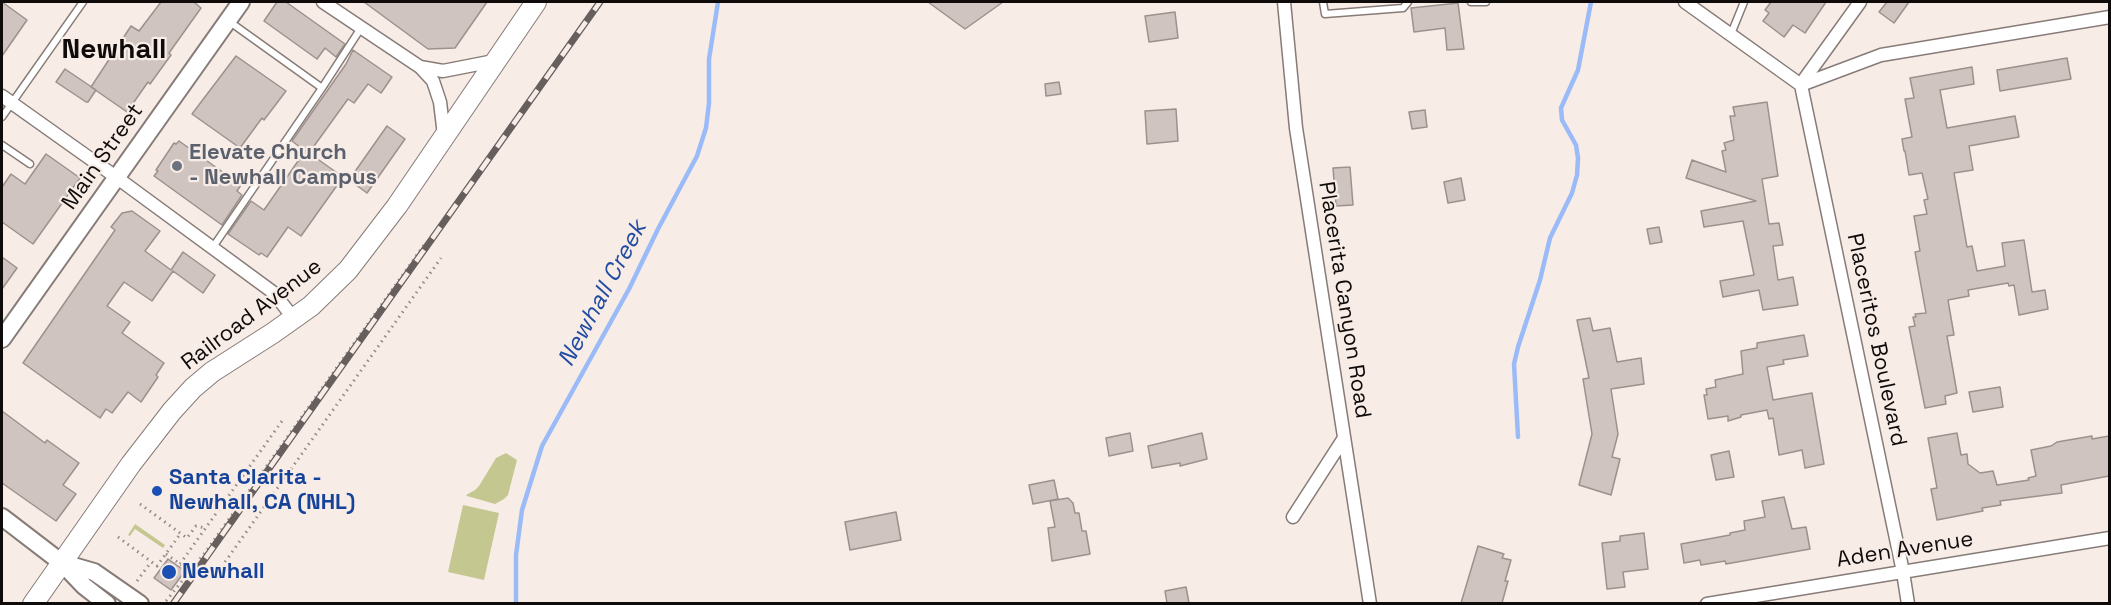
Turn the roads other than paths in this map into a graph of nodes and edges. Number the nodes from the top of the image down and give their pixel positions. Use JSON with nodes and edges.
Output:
{"nodes":[{"id":1,"x":83,"y":2,"type":"edge"},
{"id":2,"x":241,"y":2,"type":"edge"},
{"id":3,"x":323,"y":2,"type":"edge"},
{"id":4,"x":536,"y":2,"type":"edge"},
{"id":5,"x":1284,"y":2,"type":"edge"},
{"id":6,"x":1323,"y":2,"type":"edge"},
{"id":7,"x":1408,"y":2,"type":"edge"},
{"id":8,"x":1471,"y":2,"type":"edge"},
{"id":9,"x":1486,"y":2,"type":"edge"},
{"id":10,"x":1686,"y":2,"type":"edge"},
{"id":11,"x":1744,"y":2,"type":"edge"},
{"id":12,"x":1860,"y":2,"type":"edge"},
{"id":13,"x":2109,"y":17,"type":"edge"},
{"id":14,"x":227,"y":20,"type":"junction"},
{"id":15,"x":361,"y":28,"type":"junction"},
{"id":16,"x":1731,"y":34,"type":"junction"},
{"id":17,"x":494,"y":61,"type":"junction"},
{"id":18,"x":420,"y":67,"type":"junction"},
{"id":19,"x":1801,"y":85,"type":"junction"},
{"id":20,"x":322,"y":88,"type":"junction"},
{"id":21,"x":6,"y":99,"type":"edge"},
{"id":22,"x":2,"y":117,"type":"edge"},
{"id":23,"x":444,"y":135,"type":"junction"},
{"id":24,"x":2,"y":145,"type":"edge"},
{"id":25,"x":30,"y":164,"type":"dead end"},
{"id":26,"x":116,"y":177,"type":"junction"},
{"id":27,"x":213,"y":247,"type":"junction"},
{"id":28,"x":294,"y":319,"type":"junction"},
{"id":29,"x":2,"y":339,"type":"edge"},
{"id":30,"x":1344,"y":438,"type":"junction"},
{"id":31,"x":2,"y":517,"type":"edge"},
{"id":32,"x":1293,"y":517,"type":"dead end"},
{"id":33,"x":2109,"y":538,"type":"edge"},
{"id":34,"x":62,"y":563,"type":"junction"},
{"id":35,"x":1903,"y":572,"type":"junction"},
{"id":36,"x":33,"y":603,"type":"edge"},
{"id":37,"x":107,"y":603,"type":"edge"},
{"id":38,"x":140,"y":603,"type":"edge"},
{"id":39,"x":1370,"y":603,"type":"edge"},
{"id":40,"x":1707,"y":603,"type":"edge"},
{"id":41,"x":1908,"y":603,"type":"edge"}],
"edges":[{"from":1,"to":21,"type":"lane"},
{"from":2,"to":14,"type":"street","name":"Main Street"},
{"from":3,"to":15,"type":"street"},
{"from":4,"to":17,"type":"main road","name":"Railroad Avenue"},
{"from":5,"to":30,"type":"street","name":"Placerita Canyon Road"},
{"from":6,"to":7,"type":"lane"},
{"from":8,"to":9,"type":"lane"},
{"from":10,"to":16,"type":"street"},
{"from":11,"to":16,"type":"lane"},
{"from":12,"to":19,"type":"street"},
{"from":13,"to":19,"type":"street"},
{"from":14,"to":20,"type":"lane"},
{"from":14,"to":26,"type":"street","name":"Main Street"},
{"from":15,"to":18,"type":"street"},
{"from":15,"to":20,"type":"lane"},
{"from":16,"to":19,"type":"street"},
{"from":17,"to":18,"type":"street"},
{"from":17,"to":23,"type":"main road","name":"Railroad Avenue"},
{"from":18,"to":23,"type":"street"},
{"from":19,"to":35,"type":"street","name":"Placeritos Boulevard"},
{"from":20,"to":27,"type":"lane"},
{"from":21,"to":22,"type":"lane"},
{"from":21,"to":26,"type":"street"},
{"from":23,"to":28,"type":"main road","name":"Railroad Avenue"},
{"from":24,"to":25,"type":"lane"},
{"from":26,"to":27,"type":"street"},
{"from":26,"to":29,"type":"street","name":"Main Street"},
{"from":27,"to":28,"type":"street"},
{"from":28,"to":34,"type":"main road","name":"Railroad Avenue"},
{"from":30,"to":32,"type":"street"},
{"from":30,"to":39,"type":"street","name":"Placerita Canyon Road"},
{"from":31,"to":34,"type":"street"},
{"from":33,"to":35,"type":"street","name":"Aden Avenue"},
{"from":34,"to":36,"type":"main road","name":"Railroad Avenue"},
{"from":34,"to":37,"type":"street"},
{"from":34,"to":38,"type":"street"},
{"from":35,"to":40,"type":"street","name":"Aden Avenue"},
{"from":35,"to":41,"type":"street","name":"Placeritos Boulevard"}]}
